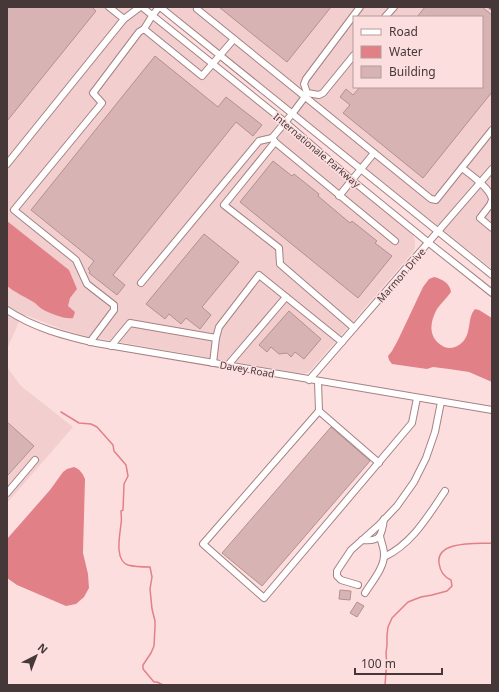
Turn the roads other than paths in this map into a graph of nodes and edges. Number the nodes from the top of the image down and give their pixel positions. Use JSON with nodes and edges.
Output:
{"nodes":[{"id":1,"x":109,"y":7,"type":"edge"},
{"id":2,"x":141,"y":7,"type":"edge"},
{"id":3,"x":160,"y":7,"type":"edge"},
{"id":4,"x":360,"y":7,"type":"edge"},
{"id":5,"x":394,"y":7,"type":"edge"},
{"id":6,"x":197,"y":9,"type":"dead end"},
{"id":7,"x":152,"y":16,"type":"junction"},
{"id":8,"x":353,"y":16,"type":"edge"},
{"id":9,"x":353,"y":16,"type":"edge"},
{"id":10,"x":386,"y":16,"type":"edge"},
{"id":11,"x":124,"y":19,"type":"junction"},
{"id":12,"x":144,"y":29,"type":"junction"},
{"id":13,"x":234,"y":39,"type":"junction"},
{"id":14,"x":220,"y":56,"type":"junction"},
{"id":15,"x":353,"y":56,"type":"edge"},
{"id":16,"x":213,"y":64,"type":"junction"},
{"id":17,"x":306,"y":95,"type":"junction"},
{"id":18,"x":292,"y":114,"type":"junction"},
{"id":19,"x":285,"y":122,"type":"junction"},
{"id":20,"x":492,"y":130,"type":"edge"},
{"id":21,"x":273,"y":140,"type":"junction"},
{"id":22,"x":374,"y":153,"type":"junction"},
{"id":23,"x":7,"y":164,"type":"edge"},
{"id":24,"x":462,"y":168,"type":"junction"},
{"id":25,"x":360,"y":169,"type":"junction"},
{"id":26,"x":492,"y":169,"type":"edge"},
{"id":27,"x":352,"y":180,"type":"junction"},
{"id":28,"x":480,"y":183,"type":"junction"},
{"id":29,"x":340,"y":196,"type":"junction"},
{"id":30,"x":492,"y":199,"type":"edge"},
{"id":31,"x":492,"y":228,"type":"edge"},
{"id":32,"x":438,"y":232,"type":"junction"},
{"id":33,"x":395,"y":241,"type":"dead end"},
{"id":34,"x":429,"y":243,"type":"junction"},
{"id":35,"x":492,"y":275,"type":"edge"},
{"id":36,"x":140,"y":283,"type":"dead end"},
{"id":37,"x":492,"y":292,"type":"edge"},
{"id":38,"x":286,"y":297,"type":"junction"},
{"id":39,"x":7,"y":310,"type":"edge"},
{"id":40,"x":354,"y":328,"type":"junction"},
{"id":41,"x":216,"y":338,"type":"junction"},
{"id":42,"x":90,"y":342,"type":"junction"},
{"id":43,"x":342,"y":342,"type":"junction"},
{"id":44,"x":111,"y":346,"type":"junction"},
{"id":45,"x":213,"y":363,"type":"junction"},
{"id":46,"x":228,"y":365,"type":"junction"},
{"id":47,"x":309,"y":380,"type":"junction"},
{"id":48,"x":318,"y":381,"type":"junction"},
{"id":49,"x":417,"y":398,"type":"junction"},
{"id":50,"x":441,"y":402,"type":"junction"},
{"id":51,"x":492,"y":410,"type":"edge"},
{"id":52,"x":319,"y":411,"type":"junction"},
{"id":53,"x":35,"y":460,"type":"dead end"},
{"id":54,"x":379,"y":464,"type":"junction"},
{"id":55,"x":445,"y":491,"type":"dead end"},
{"id":56,"x":7,"y":493,"type":"edge"},
{"id":57,"x":384,"y":519,"type":"junction"},
{"id":58,"x":380,"y":536,"type":"junction"},
{"id":59,"x":362,"y":540,"type":"junction"},
{"id":60,"x":384,"y":557,"type":"junction"},
{"id":61,"x":358,"y":585,"type":"dead end"},
{"id":62,"x":365,"y":593,"type":"dead end"}],
"edges":[{"from":1,"to":11,"type":"street"},
{"from":2,"to":7,"type":"street","name":"Internationale Parkway"},
{"from":2,"to":11,"type":"street"},
{"from":3,"to":7,"type":"street"},
{"from":3,"to":14,"type":"street","name":"Internationale Parkway"},
{"from":4,"to":9,"type":"street"},
{"from":5,"to":10,"type":"street"},
{"from":6,"to":13,"type":"street"},
{"from":7,"to":12,"type":"street"},
{"from":7,"to":16,"type":"street","name":"Internationale Parkway"},
{"from":8,"to":17,"type":"street"},
{"from":11,"to":23,"type":"street"},
{"from":12,"to":16,"type":"street"},
{"from":12,"to":42,"type":"street"},
{"from":13,"to":14,"type":"street"},
{"from":13,"to":17,"type":"street"},
{"from":14,"to":16,"type":"street"},
{"from":14,"to":18,"type":"street","name":"Internationale Parkway"},
{"from":15,"to":17,"type":"street"},
{"from":16,"to":19,"type":"street","name":"Internationale Parkway"},
{"from":17,"to":18,"type":"street"},
{"from":17,"to":22,"type":"street"},
{"from":18,"to":19,"type":"street"},
{"from":18,"to":25,"type":"street","name":"Internationale Parkway"},
{"from":19,"to":21,"type":"street"},
{"from":19,"to":27,"type":"street","name":"Internationale Parkway"},
{"from":20,"to":24,"type":"street"},
{"from":21,"to":29,"type":"street"},
{"from":21,"to":36,"type":"street"},
{"from":21,"to":40,"type":"street"},
{"from":22,"to":24,"type":"street"},
{"from":22,"to":25,"type":"street"},
{"from":24,"to":28,"type":"street"},
{"from":25,"to":27,"type":"street"},
{"from":25,"to":32,"type":"street","name":"Internationale Parkway"},
{"from":26,"to":28,"type":"street","name":"Marmon Drive"},
{"from":27,"to":29,"type":"street"},
{"from":27,"to":34,"type":"street","name":"Internationale Parkway"},
{"from":28,"to":30,"type":"street"},
{"from":28,"to":32,"type":"street","name":"Marmon Drive"},
{"from":29,"to":33,"type":"street"},
{"from":30,"to":31,"type":"street"},
{"from":32,"to":34,"type":"street","name":"Marmon Drive"},
{"from":32,"to":35,"type":"street","name":"Internationale Parkway"},
{"from":34,"to":37,"type":"street","name":"Internationale Parkway"},
{"from":34,"to":40,"type":"street","name":"Marmon Drive"},
{"from":38,"to":41,"type":"street"},
{"from":38,"to":43,"type":"street"},
{"from":38,"to":46,"type":"street"},
{"from":39,"to":42,"type":"street","name":"Davey Road"},
{"from":40,"to":43,"type":"street","name":"Marmon Drive"},
{"from":41,"to":44,"type":"street"},
{"from":41,"to":45,"type":"street"},
{"from":42,"to":44,"type":"street","name":"Davey Road"},
{"from":43,"to":47,"type":"street","name":"Marmon Drive"},
{"from":44,"to":45,"type":"street","name":"Davey Road"},
{"from":45,"to":46,"type":"street","name":"Davey Road"},
{"from":46,"to":47,"type":"street","name":"Davey Road"},
{"from":47,"to":48,"type":"street","name":"Davey Road"},
{"from":48,"to":49,"type":"street","name":"Davey Road"},
{"from":48,"to":52,"type":"street"},
{"from":49,"to":50,"type":"street","name":"Davey Road"},
{"from":49,"to":54,"type":"street"},
{"from":50,"to":51,"type":"street","name":"Davey Road"},
{"from":50,"to":57,"type":"street"},
{"from":52,"to":54,"type":"street"},
{"from":52,"to":54,"type":"street"},
{"from":53,"to":56,"type":"street"},
{"from":55,"to":60,"type":"street"},
{"from":57,"to":58,"type":"street"},
{"from":57,"to":59,"type":"street"},
{"from":58,"to":59,"type":"street"},
{"from":58,"to":60,"type":"street"},
{"from":59,"to":61,"type":"street"},
{"from":60,"to":62,"type":"street"}]}
